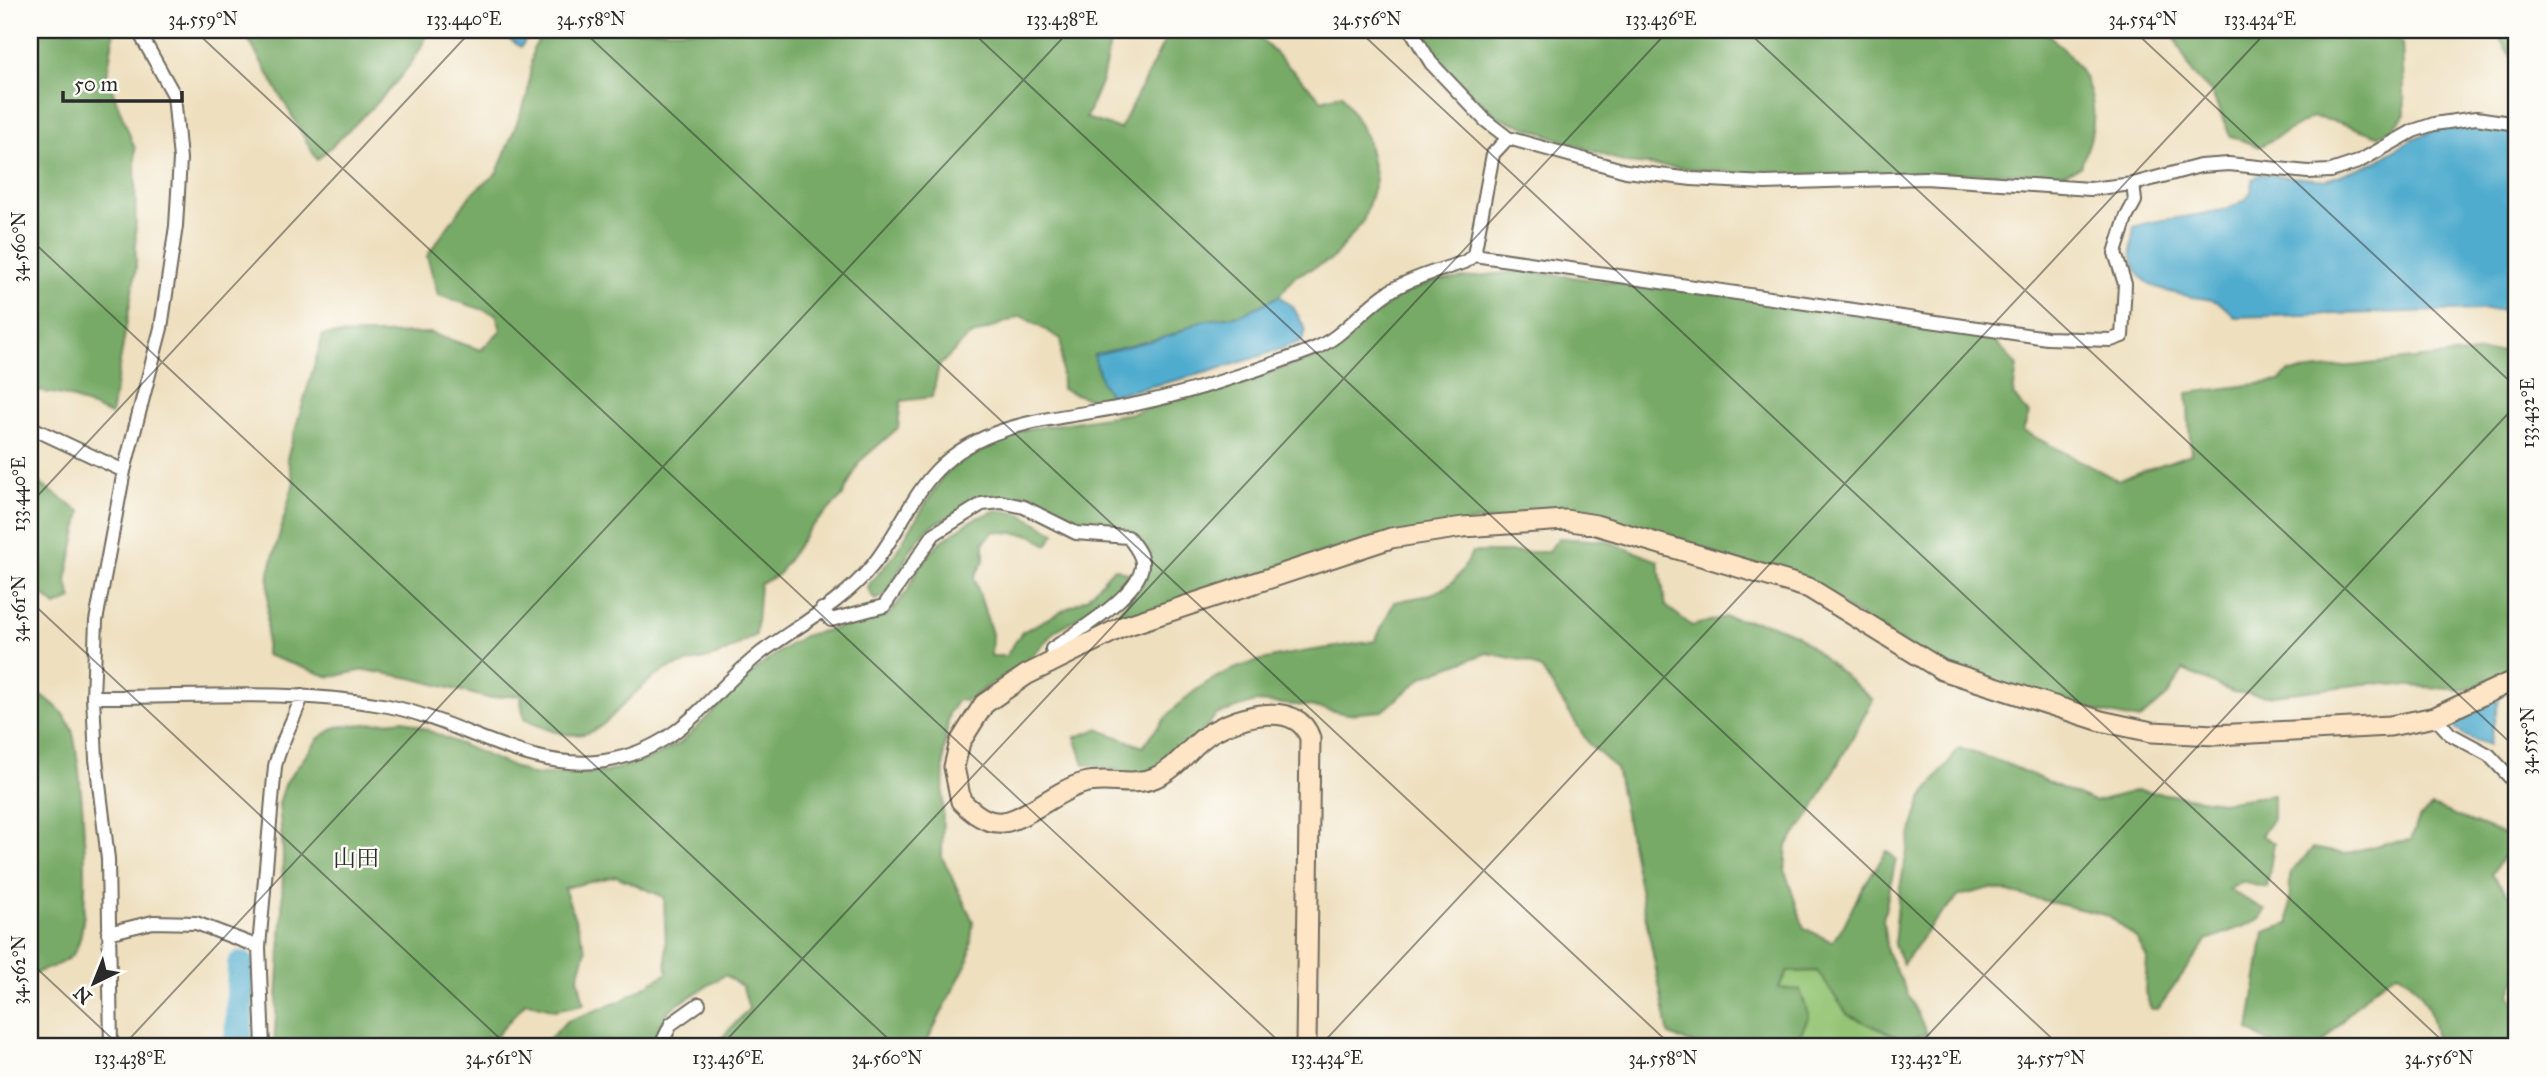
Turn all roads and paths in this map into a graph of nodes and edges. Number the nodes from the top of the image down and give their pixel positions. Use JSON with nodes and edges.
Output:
{"nodes":[{"id":1,"x":138,"y":30,"type":"edge"},
{"id":2,"x":1411,"y":30,"type":"edge"},
{"id":3,"x":2517,"y":124,"type":"edge"},
{"id":4,"x":1508,"y":138,"type":"junction"},
{"id":5,"x":2133,"y":184,"type":"junction"},
{"id":6,"x":1474,"y":254,"type":"junction"},
{"id":7,"x":30,"y":427,"type":"edge"},
{"id":8,"x":124,"y":471,"type":"junction"},
{"id":9,"x":822,"y":609,"type":"junction"},
{"id":10,"x":1055,"y":662,"type":"junction"},
{"id":11,"x":2517,"y":680,"type":"edge"},
{"id":12,"x":302,"y":696,"type":"junction"},
{"id":13,"x":99,"y":697,"type":"junction"},
{"id":14,"x":2435,"y":717,"type":"junction"},
{"id":15,"x":2517,"y":785,"type":"edge"},
{"id":16,"x":108,"y":933,"type":"junction"},
{"id":17,"x":259,"y":947,"type":"junction"},
{"id":18,"x":699,"y":1004,"type":"dead end"},
{"id":19,"x":111,"y":1047,"type":"edge"},
{"id":20,"x":262,"y":1047,"type":"edge"},
{"id":21,"x":660,"y":1047,"type":"edge"},
{"id":22,"x":1306,"y":1047,"type":"edge"}],
"edges":[{"from":1,"to":8,"type":"street"},
{"from":2,"to":4,"type":"street"},
{"from":3,"to":5,"type":"street"},
{"from":4,"to":5,"type":"street"},
{"from":4,"to":6,"type":"street"},
{"from":5,"to":6,"type":"street"},
{"from":6,"to":9,"type":"street"},
{"from":7,"to":8,"type":"street"},
{"from":8,"to":13,"type":"street"},
{"from":9,"to":10,"type":"street"},
{"from":9,"to":12,"type":"street"},
{"from":10,"to":14,"type":"street"},
{"from":10,"to":22,"type":"street"},
{"from":11,"to":14,"type":"street"},
{"from":12,"to":13,"type":"street"},
{"from":12,"to":17,"type":"street"},
{"from":13,"to":16,"type":"street"},
{"from":14,"to":15,"type":"street"},
{"from":16,"to":17,"type":"street"},
{"from":16,"to":19,"type":"street"},
{"from":17,"to":20,"type":"street"},
{"from":18,"to":21,"type":"street"}]}
